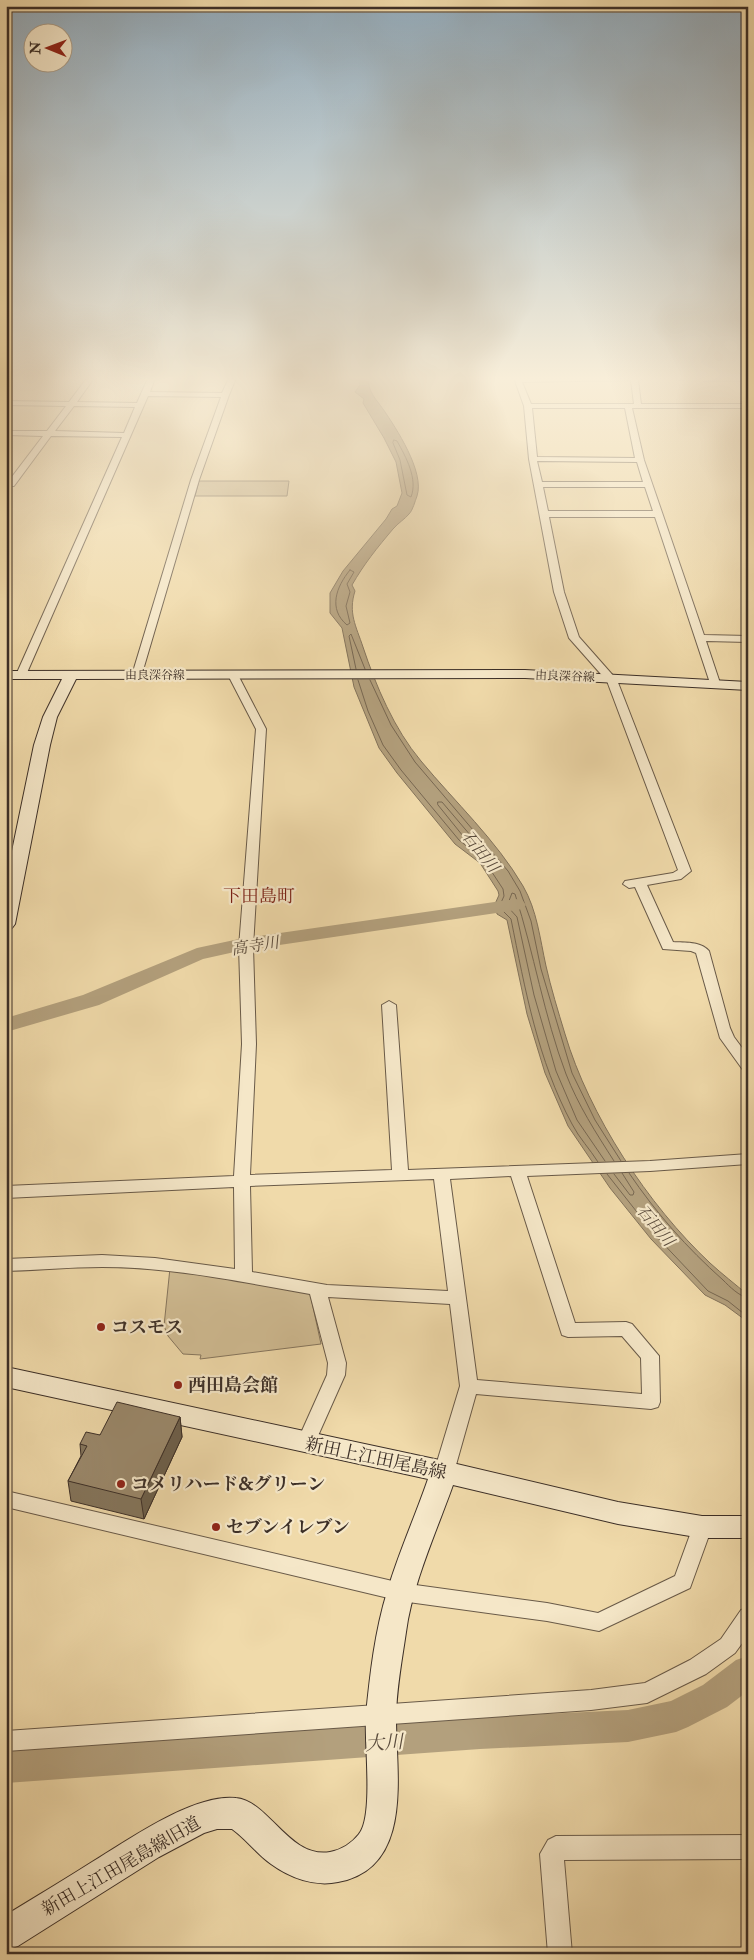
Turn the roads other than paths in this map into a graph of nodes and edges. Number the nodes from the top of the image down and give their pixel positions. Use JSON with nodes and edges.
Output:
{"nodes":[{"id":1,"x":22,"y":469,"type":"edge"},
{"id":2,"x":112,"y":469,"type":"edge"},
{"id":3,"x":199,"y":469,"type":"edge"},
{"id":4,"x":535,"y":469,"type":"edge"},
{"id":5,"x":643,"y":469,"type":"edge"},
{"id":6,"x":11,"y":484,"type":"dead end"},
{"id":7,"x":538,"y":484,"type":"junction"},
{"id":8,"x":649,"y":485,"type":"junction"},
{"id":9,"x":544,"y":514,"type":"junction"},
{"id":10,"x":658,"y":514,"type":"junction"},
{"id":11,"x":701,"y":638,"type":"junction"},
{"id":12,"x":748,"y":639,"type":"edge"},
{"id":13,"x":22,"y":674,"type":"junction"},
{"id":14,"x":6,"y":675,"type":"edge"},
{"id":15,"x":71,"y":675,"type":"junction"},
{"id":16,"x":137,"y":675,"type":"junction"},
{"id":17,"x":233,"y":675,"type":"junction"},
{"id":18,"x":610,"y":678,"type":"junction"},
{"id":19,"x":716,"y":684,"type":"junction"},
{"id":20,"x":748,"y":686,"type":"edge"},
{"id":21,"x":6,"y":924,"type":"edge"},
{"id":22,"x":389,"y":1006,"type":"dead end"},
{"id":23,"x":748,"y":1067,"type":"edge"},
{"id":24,"x":748,"y":1159,"type":"edge"},
{"id":25,"x":517,"y":1172,"type":"junction"},
{"id":26,"x":441,"y":1174,"type":"junction"},
{"id":27,"x":400,"y":1176,"type":"junction"},
{"id":28,"x":242,"y":1181,"type":"junction"},
{"id":29,"x":6,"y":1192,"type":"edge"},
{"id":30,"x":6,"y":1265,"type":"edge"},
{"id":31,"x":244,"y":1276,"type":"junction"},
{"id":32,"x":319,"y":1290,"type":"junction"},
{"id":33,"x":457,"y":1298,"type":"junction"},
{"id":34,"x":6,"y":1377,"type":"edge"},
{"id":35,"x":469,"y":1386,"type":"junction"},
{"id":36,"x":306,"y":1442,"type":"junction"},
{"id":37,"x":444,"y":1472,"type":"junction"},
{"id":38,"x":6,"y":1499,"type":"edge"},
{"id":39,"x":702,"y":1527,"type":"junction"},
{"id":40,"x":748,"y":1527,"type":"edge"},
{"id":41,"x":401,"y":1592,"type":"junction"},
{"id":42,"x":748,"y":1616,"type":"edge"},
{"id":43,"x":381,"y":1716,"type":"junction"},
{"id":44,"x":6,"y":1742,"type":"edge"},
{"id":45,"x":748,"y":1847,"type":"edge"},
{"id":46,"x":6,"y":1934,"type":"edge"},
{"id":47,"x":560,"y":1954,"type":"edge"}],
"edges":[{"from":1,"to":6,"type":"street"},
{"from":2,"to":13,"type":"street"},
{"from":3,"to":16,"type":"street"},
{"from":4,"to":7,"type":"street"},
{"from":5,"to":8,"type":"street"},
{"from":7,"to":8,"type":"street"},
{"from":7,"to":9,"type":"street"},
{"from":8,"to":10,"type":"street"},
{"from":9,"to":10,"type":"street"},
{"from":9,"to":18,"type":"street"},
{"from":10,"to":11,"type":"street"},
{"from":11,"to":12,"type":"street"},
{"from":11,"to":19,"type":"street"},
{"from":13,"to":14,"type":"main road","name":"由良深谷線"},
{"from":13,"to":15,"type":"main road","name":"由良深谷線"},
{"from":15,"to":16,"type":"main road","name":"由良深谷線"},
{"from":15,"to":21,"type":"main road"},
{"from":16,"to":17,"type":"main road","name":"由良深谷線"},
{"from":17,"to":18,"type":"main road","name":"由良深谷線"},
{"from":17,"to":28,"type":"street"},
{"from":18,"to":19,"type":"main road","name":"由良深谷線"},
{"from":18,"to":23,"type":"street"},
{"from":19,"to":20,"type":"main road","name":"由良深谷線"},
{"from":22,"to":27,"type":"street"},
{"from":24,"to":25,"type":"street"},
{"from":25,"to":26,"type":"street"},
{"from":25,"to":35,"type":"street"},
{"from":26,"to":27,"type":"street"},
{"from":26,"to":33,"type":"street"},
{"from":27,"to":28,"type":"street"},
{"from":28,"to":29,"type":"street"},
{"from":28,"to":31,"type":"street"},
{"from":30,"to":31,"type":"street"},
{"from":31,"to":32,"type":"street"},
{"from":32,"to":33,"type":"street"},
{"from":32,"to":36,"type":"street"},
{"from":33,"to":35,"type":"street"},
{"from":34,"to":36,"type":"main road","name":"新田上江田尾島線"},
{"from":35,"to":37,"type":"street"},
{"from":36,"to":37,"type":"main road","name":"新田上江田尾島線"},
{"from":37,"to":39,"type":"main road","name":"新田上江田尾島線"},
{"from":37,"to":41,"type":"main road","name":"新田上江田尾島線旧道"},
{"from":38,"to":41,"type":"street"},
{"from":39,"to":40,"type":"main road","name":"新田上江田尾島線"},
{"from":39,"to":41,"type":"street"},
{"from":41,"to":43,"type":"main road","name":"新田上江田尾島線旧道"},
{"from":42,"to":43,"type":"street"},
{"from":43,"to":44,"type":"street"},
{"from":43,"to":46,"type":"main road","name":"新田上江田尾島線旧道"},
{"from":45,"to":47,"type":"street"}]}
